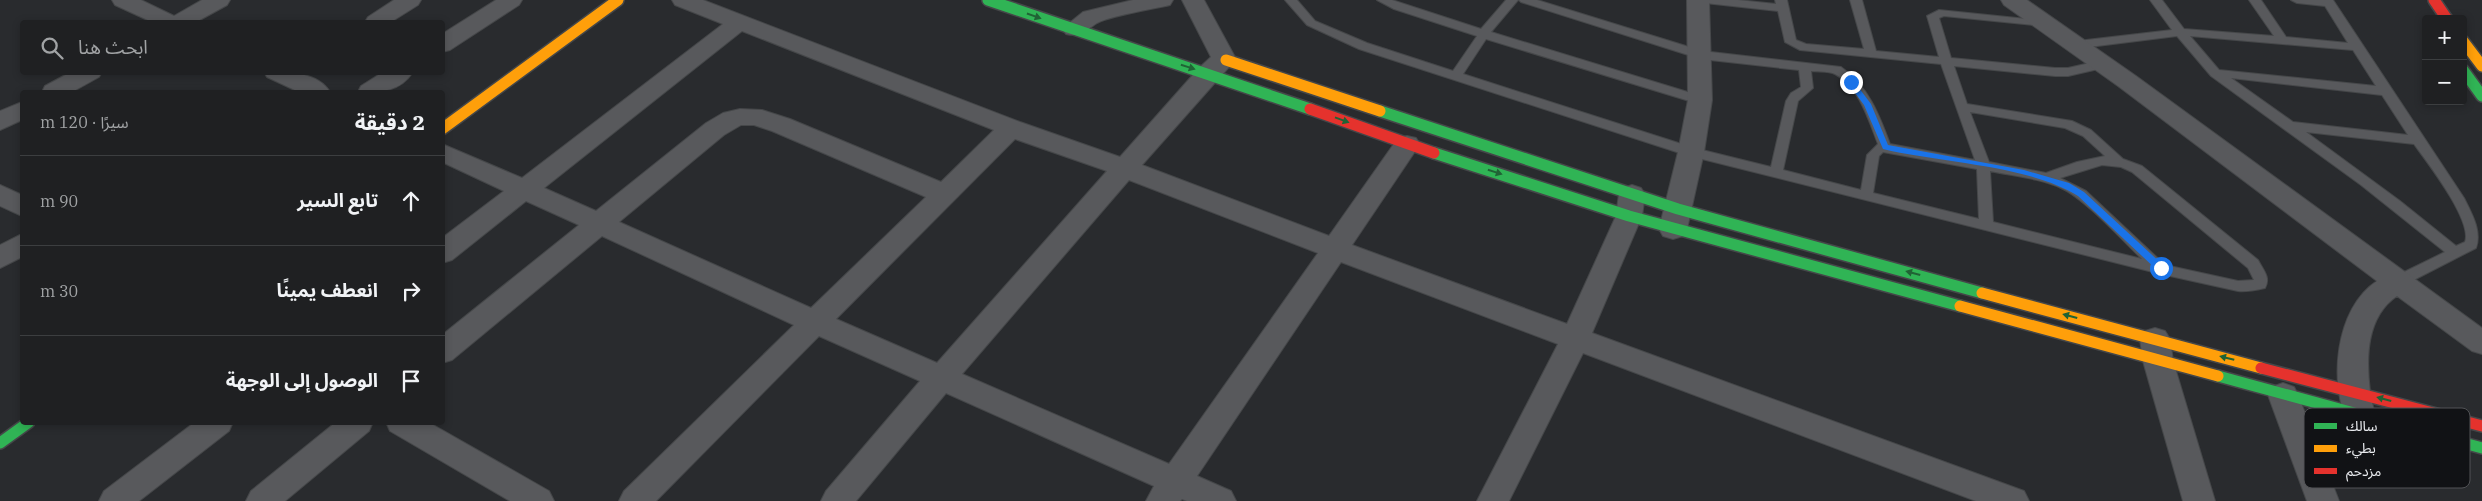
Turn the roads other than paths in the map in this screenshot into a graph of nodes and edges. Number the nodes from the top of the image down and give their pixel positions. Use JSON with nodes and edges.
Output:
{"nodes":[{"id":1,"x":123,"y":0,"type":"edge"},
{"id":2,"x":219,"y":0,"type":"edge"},
{"id":3,"x":410,"y":0,"type":"edge"},
{"id":4,"x":511,"y":0,"type":"edge"},
{"id":5,"x":618,"y":0,"type":"edge"},
{"id":6,"x":683,"y":0,"type":"edge"},
{"id":7,"x":988,"y":0,"type":"edge"},
{"id":8,"x":1162,"y":0,"type":"edge"},
{"id":9,"x":1193,"y":0,"type":"edge"},
{"id":10,"x":1291,"y":0,"type":"edge"},
{"id":11,"x":1383,"y":0,"type":"edge"},
{"id":12,"x":1512,"y":0,"type":"edge"},
{"id":13,"x":1524,"y":0,"type":"edge"},
{"id":14,"x":1698,"y":0,"type":"edge"},
{"id":15,"x":1856,"y":0,"type":"edge"},
{"id":16,"x":2012,"y":0,"type":"edge"},
{"id":17,"x":2156,"y":0,"type":"edge"},
{"id":18,"x":2255,"y":0,"type":"edge"},
{"id":19,"x":2297,"y":0,"type":"edge"},
{"id":20,"x":2434,"y":0,"type":"edge"},
{"id":21,"x":2328,"y":2,"type":"edge"},
{"id":22,"x":1782,"y":4,"type":"edge"},
{"id":23,"x":2444,"y":15,"type":"edge"},
{"id":24,"x":165,"y":20,"type":"edge"},
{"id":25,"x":184,"y":20,"type":"edge"},
{"id":26,"x":379,"y":20,"type":"edge"},
{"id":27,"x":1087,"y":20,"type":"junction"},
{"id":28,"x":740,"y":22,"type":"junction"},
{"id":29,"x":2043,"y":23,"type":"junction"},
{"id":30,"x":2180,"y":32,"type":"junction"},
{"id":31,"x":1484,"y":33,"type":"junction"},
{"id":32,"x":2284,"y":41,"type":"junction"},
{"id":33,"x":445,"y":43,"type":"edge"},
{"id":34,"x":2073,"y":45,"type":"junction"},
{"id":35,"x":2467,"y":46,"type":"edge"},
{"id":36,"x":2357,"y":47,"type":"junction"},
{"id":37,"x":1871,"y":53,"type":"junction"},
{"id":38,"x":1701,"y":54,"type":"junction"},
{"id":39,"x":1946,"y":61,"type":"junction"},
{"id":40,"x":1212,"y":62,"type":"junction"},
{"id":41,"x":2103,"y":64,"type":"junction"},
{"id":42,"x":1805,"y":66,"type":"junction"},
{"id":43,"x":2482,"y":66,"type":"edge"},
{"id":44,"x":2215,"y":73,"type":"junction"},
{"id":45,"x":85,"y":75,"type":"edge"},
{"id":46,"x":288,"y":75,"type":"edge"},
{"id":47,"x":396,"y":75,"type":"edge"},
{"id":48,"x":1457,"y":75,"type":"junction"},
{"id":49,"x":2467,"y":75,"type":"edge"},
{"id":50,"x":58,"y":90,"type":"edge"},
{"id":51,"x":270,"y":90,"type":"edge"},
{"id":52,"x":314,"y":90,"type":"edge"},
{"id":53,"x":373,"y":90,"type":"edge"},
{"id":54,"x":2385,"y":91,"type":"junction"},
{"id":55,"x":2482,"y":96,"type":"edge"},
{"id":56,"x":1700,"y":100,"type":"junction"},
{"id":57,"x":1963,"y":107,"type":"junction"},
{"id":58,"x":20,"y":111,"type":"edge"},
{"id":59,"x":0,"y":122,"type":"edge"},
{"id":60,"x":2291,"y":126,"type":"junction"},
{"id":61,"x":445,"y":127,"type":"edge"},
{"id":62,"x":1011,"y":128,"type":"junction"},
{"id":63,"x":2419,"y":140,"type":"junction"},
{"id":64,"x":1408,"y":144,"type":"junction"},
{"id":65,"x":1886,"y":147,"type":"junction"},
{"id":66,"x":1691,"y":152,"type":"junction"},
{"id":67,"x":445,"y":153,"type":"edge"},
{"id":68,"x":2118,"y":160,"type":"junction"},
{"id":69,"x":1983,"y":165,"type":"junction"},
{"id":70,"x":1124,"y":168,"type":"junction"},
{"id":71,"x":1776,"y":173,"type":"junction"},
{"id":72,"x":2047,"y":178,"type":"junction"},
{"id":73,"x":526,"y":190,"type":"junction"},
{"id":74,"x":0,"y":194,"type":"edge"},
{"id":75,"x":944,"y":194,"type":"junction"},
{"id":76,"x":1866,"y":196,"type":"junction"},
{"id":77,"x":1630,"y":205,"type":"junction"},
{"id":78,"x":20,"y":206,"type":"edge"},
{"id":79,"x":1676,"y":219,"type":"junction"},
{"id":80,"x":599,"y":222,"type":"junction"},
{"id":81,"x":1986,"y":225,"type":"junction"},
{"id":82,"x":20,"y":245,"type":"edge"},
{"id":83,"x":1335,"y":249,"type":"junction"},
{"id":84,"x":445,"y":251,"type":"edge"},
{"id":85,"x":2454,"y":252,"type":"junction"},
{"id":86,"x":0,"y":258,"type":"edge"},
{"id":87,"x":2161,"y":268,"type":"junction"},
{"id":88,"x":2397,"y":282,"type":"junction"},
{"id":89,"x":814,"y":322,"type":"junction"},
{"id":90,"x":1575,"y":339,"type":"junction"},
{"id":91,"x":2482,"y":342,"type":"edge"},
{"id":92,"x":445,"y":350,"type":"edge"},
{"id":93,"x":2157,"y":350,"type":"junction"},
{"id":94,"x":941,"y":378,"type":"junction"},
{"id":95,"x":2283,"y":395,"type":"junction"},
{"id":96,"x":2357,"y":404,"type":"junction"},
{"id":97,"x":2368,"y":408,"type":"edge"},
{"id":98,"x":2380,"y":408,"type":"edge"},
{"id":99,"x":24,"y":425,"type":"edge"},
{"id":100,"x":214,"y":425,"type":"edge"},
{"id":101,"x":354,"y":425,"type":"edge"},
{"id":102,"x":406,"y":425,"type":"edge"},
{"id":103,"x":0,"y":443,"type":"edge"},
{"id":104,"x":2470,"y":444,"type":"edge"},
{"id":105,"x":2482,"y":448,"type":"edge"},
{"id":106,"x":2304,"y":451,"type":"edge"},
{"id":107,"x":2318,"y":488,"type":"edge"},
{"id":108,"x":1169,"y":491,"type":"edge"},
{"id":109,"x":846,"y":499,"type":"edge"},
{"id":110,"x":115,"y":501,"type":"edge"},
{"id":111,"x":262,"y":501,"type":"edge"},
{"id":112,"x":538,"y":501,"type":"edge"},
{"id":113,"x":635,"y":501,"type":"edge"},
{"id":114,"x":1220,"y":501,"type":"edge"},
{"id":115,"x":1493,"y":501,"type":"edge"},
{"id":116,"x":2013,"y":501,"type":"edge"},
{"id":117,"x":2199,"y":501,"type":"edge"},
{"id":118,"x":2323,"y":501,"type":"edge"}],
"edges":[{"from":1,"to":24,"type":"street"},
{"from":2,"to":25,"type":"street"},
{"from":3,"to":26,"type":"street"},
{"from":4,"to":33,"type":"street"},
{"from":5,"to":61,"type":"main road"},
{"from":6,"to":28,"type":"street"},
{"from":7,"to":27,"type":"main road","one_way":true},
{"from":8,"to":27,"type":"street"},
{"from":9,"to":40,"type":"street"},
{"from":10,"to":48,"type":"lane"},
{"from":11,"to":31,"type":"lane"},
{"from":12,"to":31,"type":"lane"},
{"from":13,"to":38,"type":"lane"},
{"from":14,"to":22,"type":"lane"},
{"from":14,"to":38,"type":"street"},
{"from":15,"to":37,"type":"lane"},
{"from":16,"to":29,"type":"street"},
{"from":17,"to":30,"type":"lane"},
{"from":18,"to":32,"type":"lane"},
{"from":19,"to":21,"type":"lane"},
{"from":20,"to":23,"type":"main road"},
{"from":21,"to":36,"type":"lane"},
{"from":22,"to":37,"type":"lane"},
{"from":27,"to":40,"type":"main road","one_way":true},
{"from":28,"to":62,"type":"street"},
{"from":28,"to":73,"type":"street"},
{"from":29,"to":34,"type":"street"},
{"from":29,"to":39,"type":"lane"},
{"from":30,"to":32,"type":"lane"},
{"from":30,"to":34,"type":"lane"},
{"from":30,"to":44,"type":"lane"},
{"from":31,"to":48,"type":"lane"},
{"from":31,"to":56,"type":"lane"},
{"from":32,"to":36,"type":"lane"},
{"from":34,"to":41,"type":"street"},
{"from":35,"to":43,"type":"main road"},
{"from":36,"to":54,"type":"lane"},
{"from":37,"to":39,"type":"lane"},
{"from":38,"to":42,"type":"lane"},
{"from":38,"to":56,"type":"street"},
{"from":39,"to":41,"type":"lane"},
{"from":39,"to":57,"type":"lane"},
{"from":40,"to":64,"type":"main road","one_way":true},
{"from":40,"to":70,"type":"street"},
{"from":40,"to":77,"type":"main road"},
{"from":41,"to":88,"type":"street"},
{"from":42,"to":65,"type":"lane"},
{"from":42,"to":71,"type":"lane"},
{"from":44,"to":54,"type":"lane"},
{"from":44,"to":60,"type":"lane"},
{"from":45,"to":50,"type":"street"},
{"from":46,"to":51,"type":"street"},
{"from":46,"to":52,"type":"street"},
{"from":47,"to":53,"type":"street"},
{"from":48,"to":66,"type":"lane"},
{"from":49,"to":55,"type":"main road"},
{"from":54,"to":63,"type":"lane"},
{"from":56,"to":66,"type":"street"},
{"from":57,"to":68,"type":"lane"},
{"from":57,"to":69,"type":"lane"},
{"from":58,"to":59,"type":"street"},
{"from":60,"to":63,"type":"lane"},
{"from":60,"to":85,"type":"lane"},
{"from":62,"to":70,"type":"street"},
{"from":62,"to":75,"type":"street"},
{"from":63,"to":85,"type":"lane"},
{"from":64,"to":77,"type":"main road","one_way":true},
{"from":64,"to":83,"type":"street"},
{"from":65,"to":69,"type":"lane"},
{"from":65,"to":76,"type":"lane"},
{"from":66,"to":71,"type":"lane"},
{"from":66,"to":79,"type":"street"},
{"from":67,"to":73,"type":"street"},
{"from":68,"to":72,"type":"lane"},
{"from":68,"to":87,"type":"lane"},
{"from":69,"to":72,"type":"lane"},
{"from":69,"to":81,"type":"lane"},
{"from":70,"to":83,"type":"street"},
{"from":70,"to":94,"type":"street"},
{"from":71,"to":76,"type":"lane"},
{"from":72,"to":87,"type":"lane"},
{"from":73,"to":80,"type":"street"},
{"from":73,"to":84,"type":"street"},
{"from":74,"to":78,"type":"street"},
{"from":75,"to":80,"type":"street"},
{"from":75,"to":89,"type":"street"},
{"from":76,"to":81,"type":"lane"},
{"from":77,"to":79,"type":"main road"},
{"from":77,"to":79,"type":"main road"},
{"from":77,"to":90,"type":"street"},
{"from":93,"to":79,"type":"main road","one_way":true},
{"from":79,"to":93,"type":"main road"},
{"from":80,"to":89,"type":"street"},
{"from":80,"to":92,"type":"street"},
{"from":81,"to":87,"type":"lane"},
{"from":82,"to":86,"type":"street"},
{"from":83,"to":90,"type":"street"},
{"from":83,"to":108,"type":"street"},
{"from":85,"to":88,"type":"lane"},
{"from":88,"to":91,"type":"street"},
{"from":88,"to":96,"type":"street"},
{"from":89,"to":94,"type":"street"},
{"from":89,"to":113,"type":"street"},
{"from":90,"to":115,"type":"street"},
{"from":90,"to":116,"type":"street"},
{"from":93,"to":95,"type":"main road"},
{"from":96,"to":93,"type":"main road","one_way":true},
{"from":93,"to":117,"type":"street"},
{"from":94,"to":108,"type":"street"},
{"from":94,"to":109,"type":"street"},
{"from":95,"to":96,"type":"main road"},
{"from":95,"to":106,"type":"street"},
{"from":96,"to":97,"type":"main road"},
{"from":98,"to":96,"type":"main road","one_way":true},
{"from":99,"to":103,"type":"main road"},
{"from":100,"to":110,"type":"street"},
{"from":101,"to":111,"type":"street"},
{"from":102,"to":112,"type":"street"},
{"from":104,"to":105,"type":"main road"},
{"from":107,"to":118,"type":"street"},
{"from":108,"to":114,"type":"street"}]}
